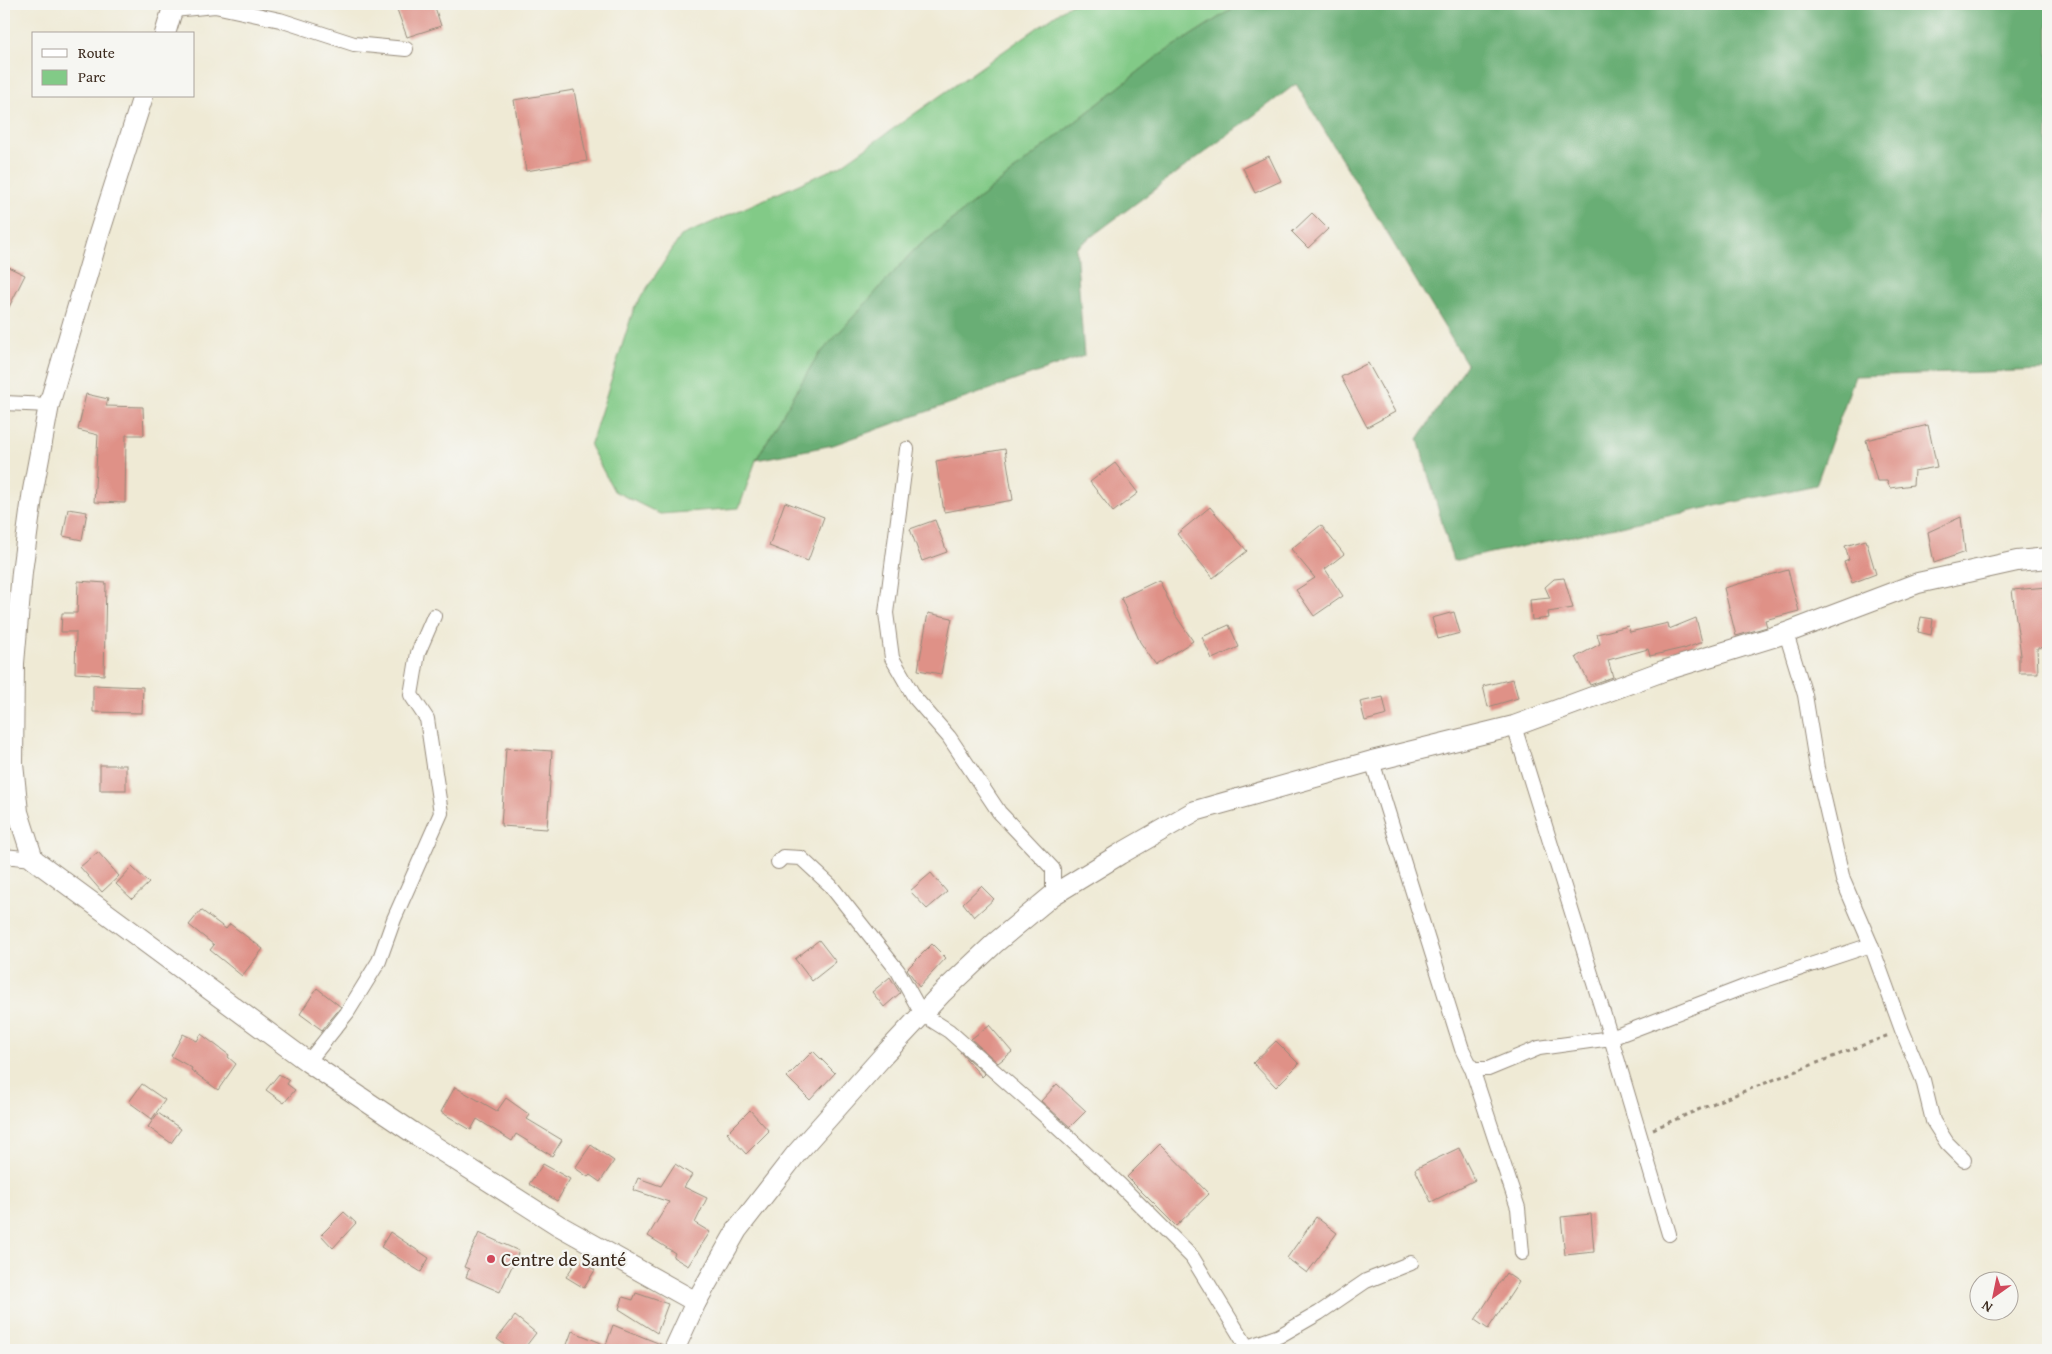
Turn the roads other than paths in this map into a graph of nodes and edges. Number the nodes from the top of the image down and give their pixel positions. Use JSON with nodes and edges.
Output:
{"nodes":[{"id":1,"x":174,"y":7,"type":"edge"},
{"id":2,"x":166,"y":32,"type":"edge"},
{"id":3,"x":406,"y":49,"type":"dead end"},
{"id":4,"x":142,"y":98,"type":"edge"},
{"id":5,"x":4,"y":402,"type":"edge"},
{"id":6,"x":49,"y":405,"type":"junction"},
{"id":7,"x":908,"y":449,"type":"dead end"},
{"id":8,"x":2048,"y":558,"type":"edge"},
{"id":9,"x":434,"y":616,"type":"dead end"},
{"id":10,"x":1786,"y":633,"type":"junction"},
{"id":11,"x":1514,"y":726,"type":"junction"},
{"id":12,"x":1372,"y":761,"type":"junction"},
{"id":13,"x":4,"y":856,"type":"edge"},
{"id":14,"x":33,"y":858,"type":"junction"},
{"id":15,"x":778,"y":862,"type":"dead end"},
{"id":16,"x":1053,"y":895,"type":"junction"},
{"id":17,"x":1870,"y":945,"type":"junction"},
{"id":18,"x":922,"y":1014,"type":"junction"},
{"id":19,"x":1611,"y":1038,"type":"junction"},
{"id":20,"x":308,"y":1062,"type":"junction"},
{"id":21,"x":1472,"y":1069,"type":"junction"},
{"id":22,"x":1964,"y":1160,"type":"dead end"},
{"id":23,"x":1670,"y":1234,"type":"dead end"},
{"id":24,"x":1522,"y":1253,"type":"dead end"},
{"id":25,"x":1410,"y":1263,"type":"dead end"},
{"id":26,"x":696,"y":1302,"type":"junction"},
{"id":27,"x":1245,"y":1348,"type":"edge"},
{"id":28,"x":674,"y":1350,"type":"edge"}],
"edges":[{"from":1,"to":2,"type":"main road"},
{"from":1,"to":3,"type":"street"},
{"from":4,"to":6,"type":"main road"},
{"from":5,"to":6,"type":"street"},
{"from":6,"to":14,"type":"main road"},
{"from":7,"to":16,"type":"street"},
{"from":8,"to":10,"type":"main road"},
{"from":9,"to":20,"type":"street"},
{"from":10,"to":11,"type":"main road"},
{"from":10,"to":17,"type":"street"},
{"from":11,"to":12,"type":"main road"},
{"from":11,"to":19,"type":"street"},
{"from":12,"to":16,"type":"main road"},
{"from":12,"to":21,"type":"street"},
{"from":13,"to":14,"type":"street"},
{"from":14,"to":20,"type":"main road"},
{"from":15,"to":18,"type":"street"},
{"from":16,"to":18,"type":"main road"},
{"from":17,"to":19,"type":"street"},
{"from":17,"to":22,"type":"street"},
{"from":18,"to":26,"type":"main road"},
{"from":18,"to":27,"type":"street"},
{"from":19,"to":21,"type":"street"},
{"from":19,"to":23,"type":"street"},
{"from":20,"to":26,"type":"main road"},
{"from":21,"to":24,"type":"street"},
{"from":25,"to":27,"type":"street"},
{"from":26,"to":28,"type":"main road"}]}
